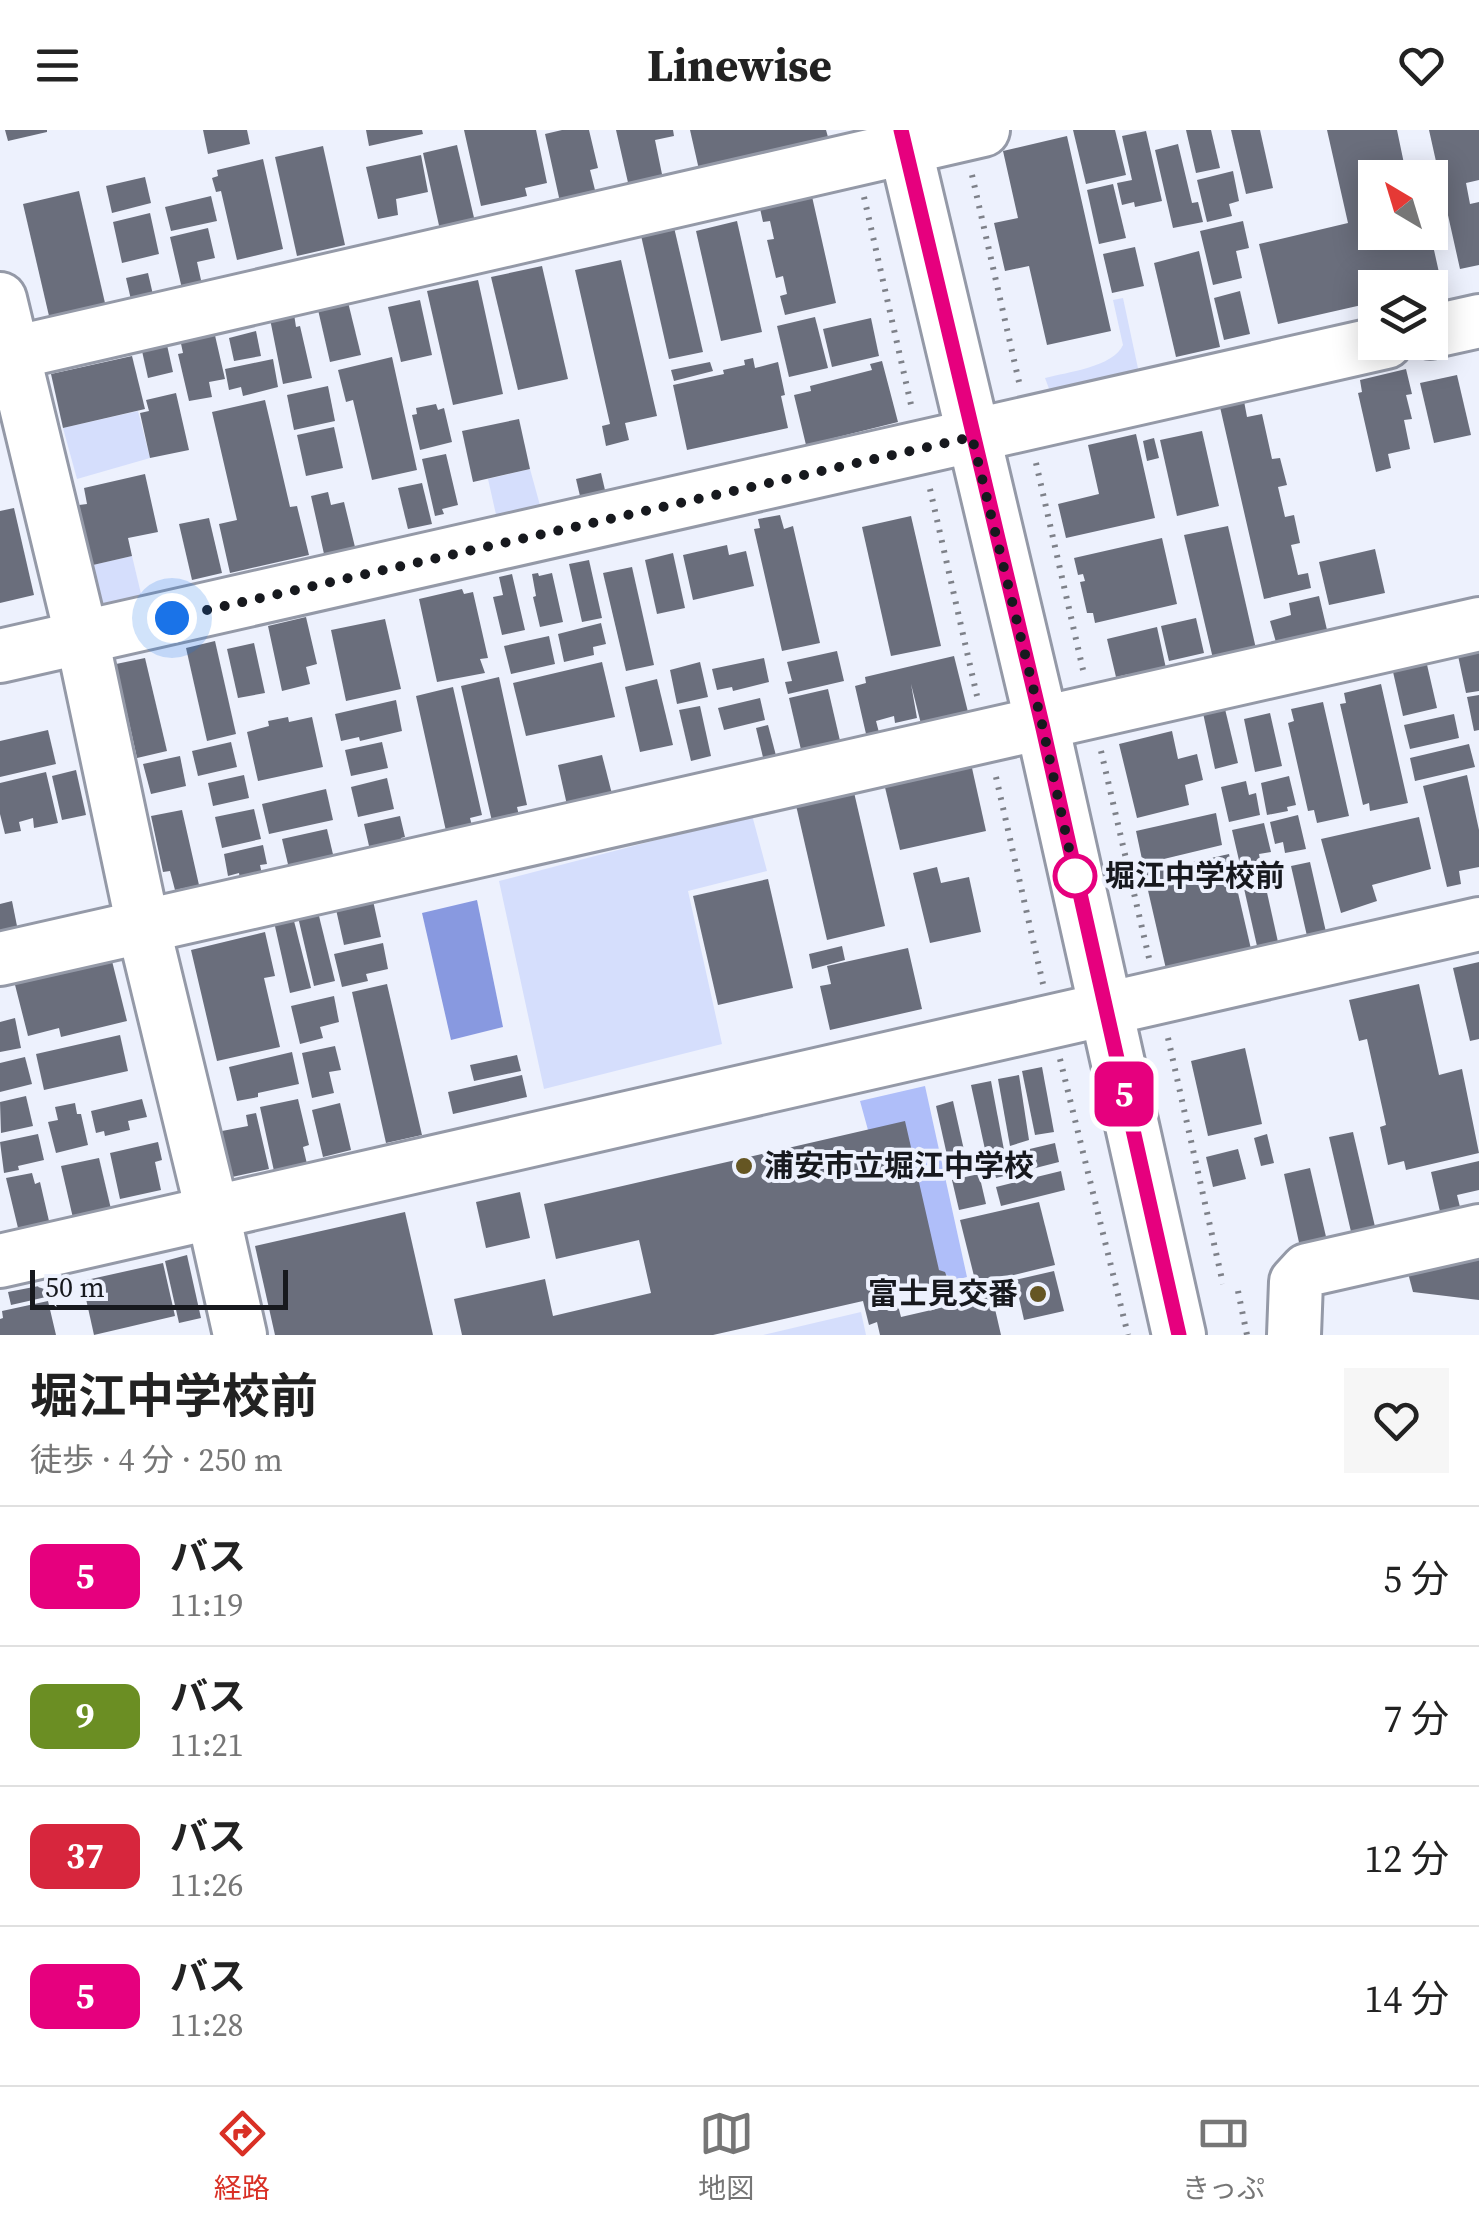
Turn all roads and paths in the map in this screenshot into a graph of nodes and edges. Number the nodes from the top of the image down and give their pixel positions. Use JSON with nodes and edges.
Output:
{"nodes":[{"id":1,"x":983,"y":130,"type":"edge"},
{"id":2,"x":902,"y":139,"type":"edge"},
{"id":3,"x":0,"y":299,"type":"edge"},
{"id":4,"x":1479,"y":321,"type":"edge"},
{"id":5,"x":1448,"y":328,"type":"edge"},
{"id":6,"x":1358,"y":348,"type":"edge"},
{"id":7,"x":6,"y":355,"type":"edge"},
{"id":8,"x":972,"y":437,"type":"junction"},
{"id":9,"x":1479,"y":624,"type":"edge"},
{"id":10,"x":82,"y":638,"type":"junction"},
{"id":11,"x":0,"y":656,"type":"edge"},
{"id":12,"x":1042,"y":724,"type":"junction"},
{"id":13,"x":1479,"y":924,"type":"edge"},
{"id":14,"x":143,"y":926,"type":"junction"},
{"id":15,"x":0,"y":959,"type":"edge"},
{"id":16,"x":1104,"y":1010,"type":"junction"},
{"id":17,"x":213,"y":1214,"type":"junction"},
{"id":18,"x":1479,"y":1231,"type":"edge"},
{"id":19,"x":0,"y":1261,"type":"edge"},
{"id":20,"x":1238,"y":1291,"type":"dead end"},
{"id":21,"x":240,"y":1335,"type":"edge"},
{"id":22,"x":1180,"y":1335,"type":"edge"},
{"id":23,"x":1248,"y":1335,"type":"edge"},
{"id":24,"x":1294,"y":1335,"type":"edge"}],
"edges":[{"from":1,"to":2,"type":"street"},
{"from":2,"to":7,"type":"street"},
{"from":2,"to":8,"type":"street"},
{"from":3,"to":7,"type":"street"},
{"from":4,"to":5,"type":"street"},
{"from":6,"to":8,"type":"street"},
{"from":7,"to":10,"type":"street"},
{"from":8,"to":10,"type":"street"},
{"from":8,"to":12,"type":"street"},
{"from":9,"to":12,"type":"street"},
{"from":10,"to":11,"type":"street"},
{"from":10,"to":14,"type":"street"},
{"from":12,"to":14,"type":"street"},
{"from":12,"to":16,"type":"street"},
{"from":13,"to":16,"type":"street"},
{"from":14,"to":15,"type":"street"},
{"from":14,"to":17,"type":"street"},
{"from":16,"to":17,"type":"street"},
{"from":16,"to":22,"type":"street"},
{"from":17,"to":19,"type":"street"},
{"from":17,"to":21,"type":"street"},
{"from":18,"to":24,"type":"street"},
{"from":20,"to":23,"type":"path"}]}
